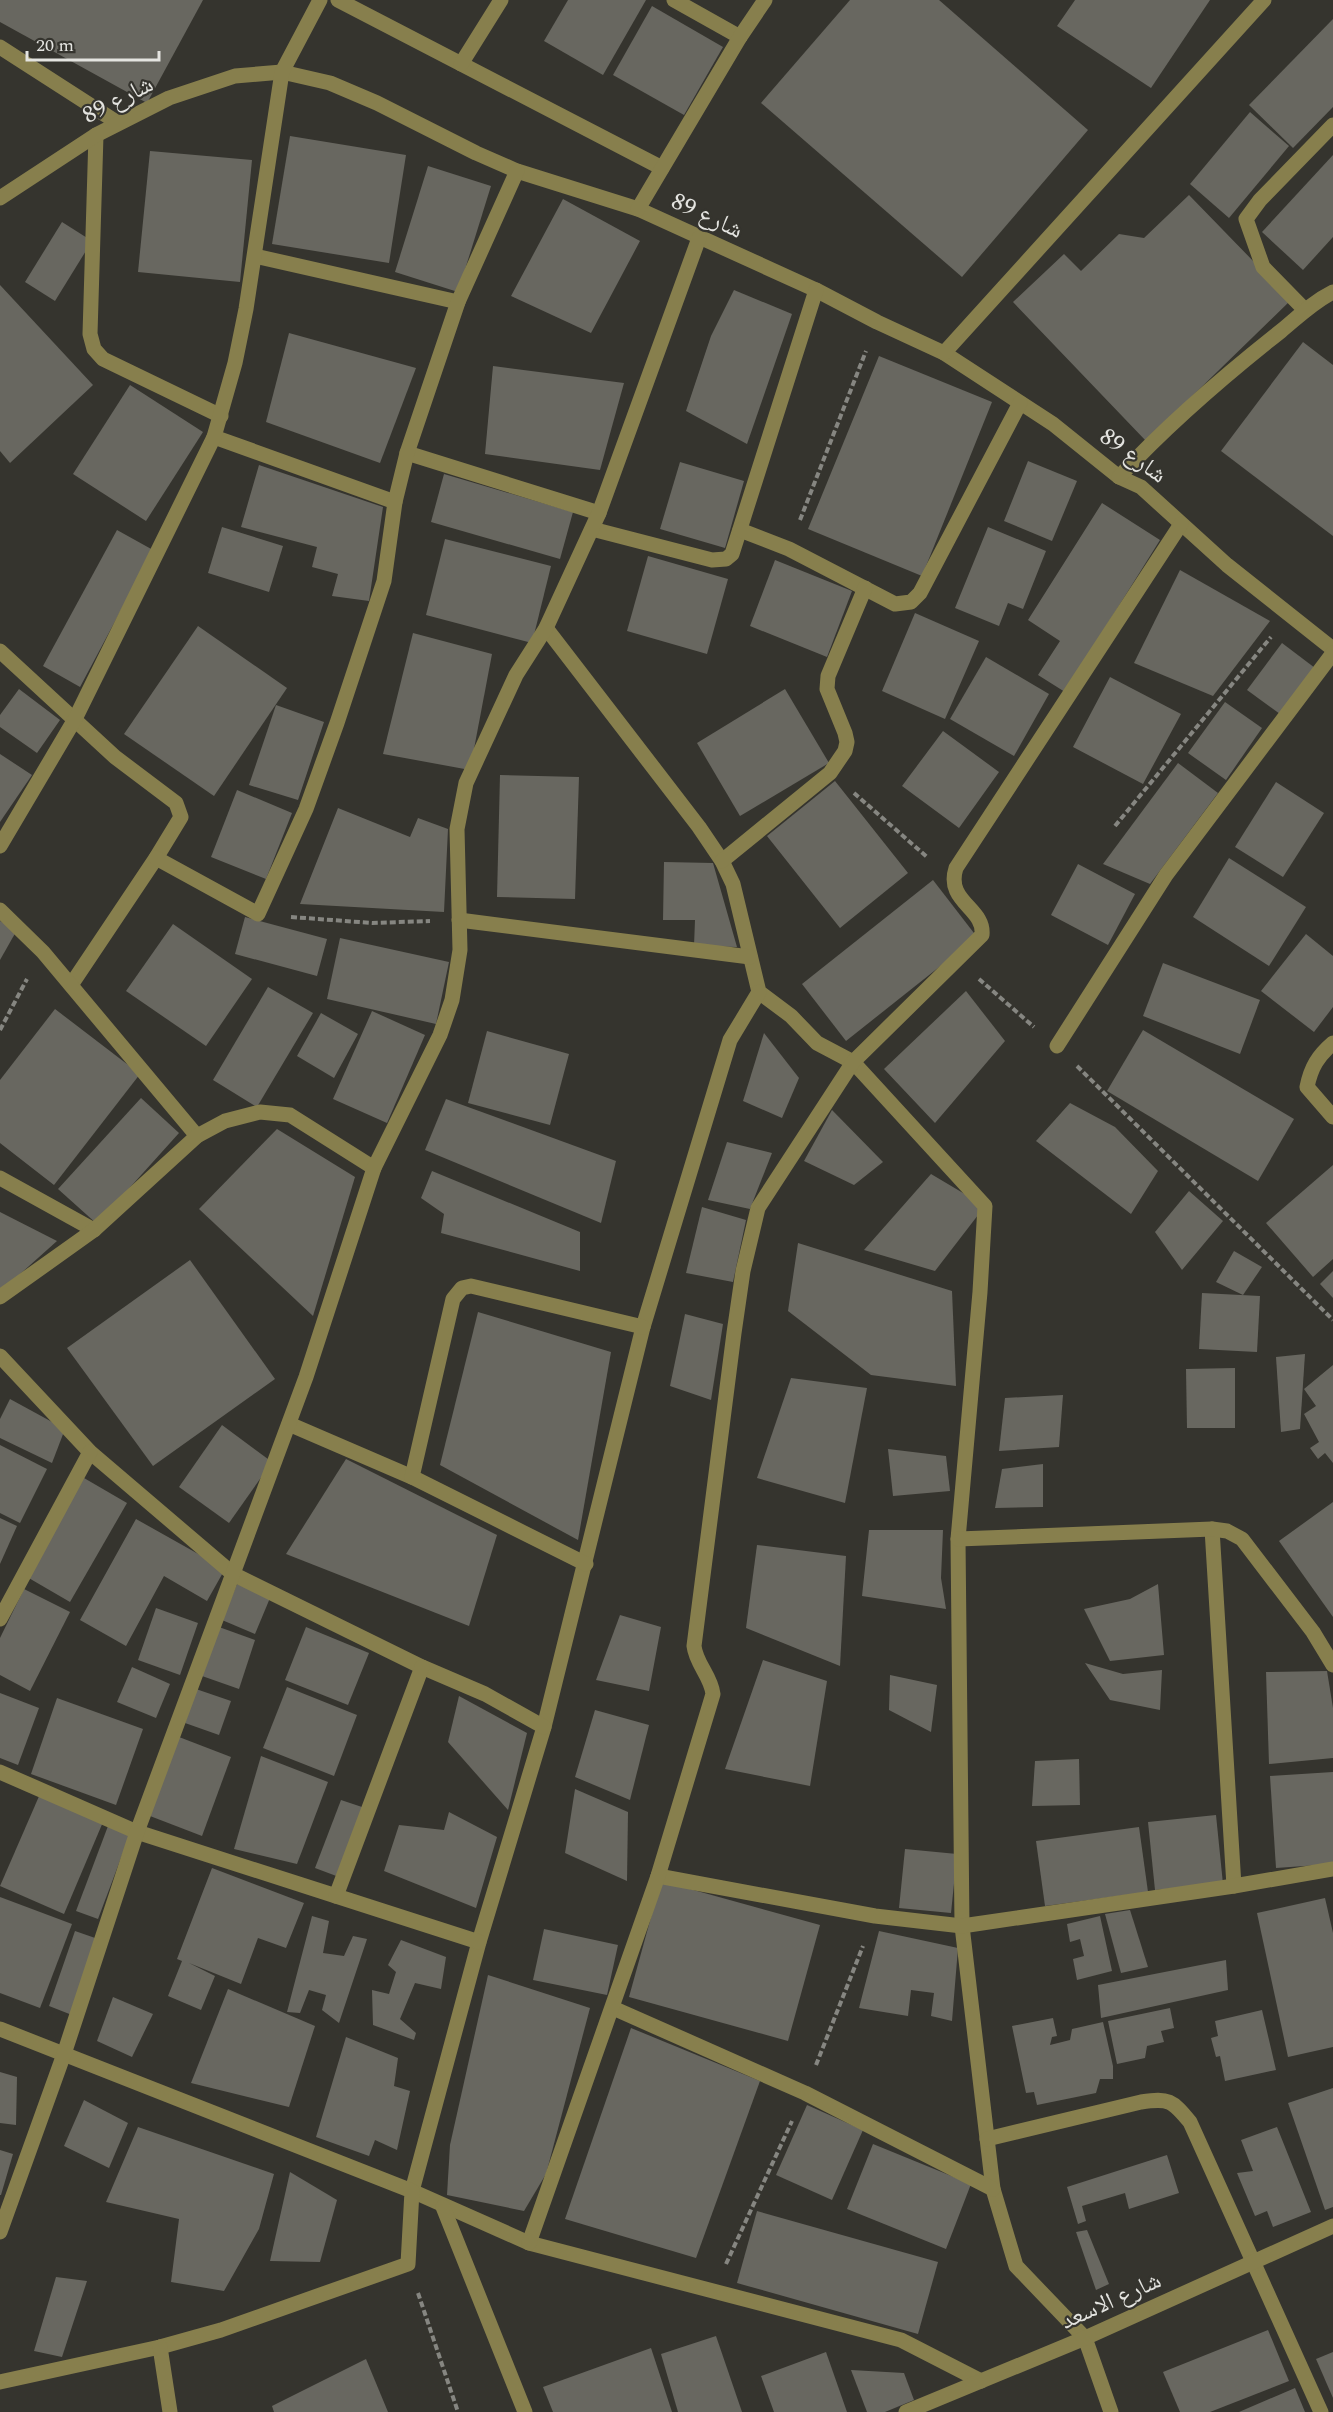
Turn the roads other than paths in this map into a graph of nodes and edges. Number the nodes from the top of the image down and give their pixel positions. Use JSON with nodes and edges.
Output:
{"nodes":[{"id":1,"x":320,"y":0,"type":"edge"},
{"id":2,"x":338,"y":0,"type":"edge"},
{"id":3,"x":501,"y":0,"type":"edge"},
{"id":4,"x":674,"y":0,"type":"edge"},
{"id":5,"x":765,"y":0,"type":"edge"},
{"id":6,"x":1264,"y":0,"type":"edge"},
{"id":7,"x":740,"y":37,"type":"junction"},
{"id":8,"x":0,"y":47,"type":"edge"},
{"id":9,"x":461,"y":64,"type":"junction"},
{"id":10,"x":282,"y":72,"type":"junction"},
{"id":11,"x":118,"y":123,"type":"junction"},
{"id":12,"x":1333,"y":125,"type":"edge"},
{"id":13,"x":96,"y":135,"type":"junction"},
{"id":14,"x":662,"y":168,"type":"junction"},
{"id":15,"x":517,"y":171,"type":"junction"},
{"id":16,"x":1,"y":197,"type":"edge"},
{"id":17,"x":638,"y":210,"type":"junction"},
{"id":18,"x":699,"y":238,"type":"junction"},
{"id":19,"x":255,"y":256,"type":"junction"},
{"id":20,"x":816,"y":290,"type":"junction"},
{"id":21,"x":1333,"y":292,"type":"edge"},
{"id":22,"x":458,"y":302,"type":"junction"},
{"id":23,"x":1305,"y":310,"type":"junction"},
{"id":24,"x":944,"y":352,"type":"junction"},
{"id":25,"x":1020,"y":403,"type":"junction"},
{"id":26,"x":221,"y":416,"type":"junction"},
{"id":27,"x":214,"y":437,"type":"junction"},
{"id":28,"x":407,"y":453,"type":"junction"},
{"id":29,"x":1119,"y":477,"type":"junction"},
{"id":30,"x":395,"y":502,"type":"junction"},
{"id":31,"x":599,"y":513,"type":"junction"},
{"id":32,"x":1181,"y":524,"type":"junction"},
{"id":33,"x":592,"y":529,"type":"junction"},
{"id":34,"x":740,"y":530,"type":"junction"},
{"id":35,"x":865,"y":588,"type":"junction"},
{"id":36,"x":546,"y":628,"type":"junction"},
{"id":37,"x":0,"y":651,"type":"edge"},
{"id":38,"x":1333,"y":651,"type":"edge"},
{"id":39,"x":75,"y":718,"type":"junction"},
{"id":40,"x":0,"y":846,"type":"edge"},
{"id":41,"x":156,"y":858,"type":"junction"},
{"id":42,"x":722,"y":861,"type":"junction"},
{"id":43,"x":0,"y":910,"type":"edge"},
{"id":44,"x":459,"y":920,"type":"junction"},
{"id":45,"x":750,"y":957,"type":"junction"},
{"id":46,"x":70,"y":985,"type":"junction"},
{"id":47,"x":759,"y":992,"type":"junction"},
{"id":48,"x":1333,"y":1043,"type":"edge"},
{"id":49,"x":1057,"y":1046,"type":"road end"},
{"id":50,"x":853,"y":1062,"type":"junction"},
{"id":51,"x":1333,"y":1117,"type":"edge"},
{"id":52,"x":197,"y":1136,"type":"junction"},
{"id":53,"x":374,"y":1168,"type":"junction"},
{"id":54,"x":0,"y":1178,"type":"edge"},
{"id":55,"x":94,"y":1230,"type":"junction"},
{"id":56,"x":0,"y":1297,"type":"edge"},
{"id":57,"x":643,"y":1327,"type":"junction"},
{"id":58,"x":0,"y":1356,"type":"edge"},
{"id":59,"x":289,"y":1424,"type":"junction"},
{"id":60,"x":90,"y":1452,"type":"junction"},
{"id":61,"x":412,"y":1477,"type":"junction"},
{"id":62,"x":1212,"y":1529,"type":"junction"},
{"id":63,"x":958,"y":1539,"type":"junction"},
{"id":64,"x":586,"y":1564,"type":"junction"},
{"id":65,"x":233,"y":1574,"type":"junction"},
{"id":66,"x":0,"y":1619,"type":"edge"},
{"id":67,"x":1333,"y":1664,"type":"edge"},
{"id":68,"x":422,"y":1667,"type":"junction"},
{"id":69,"x":544,"y":1727,"type":"junction"},
{"id":70,"x":0,"y":1772,"type":"edge"},
{"id":71,"x":138,"y":1832,"type":"junction"},
{"id":72,"x":1333,"y":1869,"type":"edge"},
{"id":73,"x":658,"y":1876,"type":"junction"},
{"id":74,"x":1234,"y":1886,"type":"junction"},
{"id":75,"x":336,"y":1896,"type":"junction"},
{"id":76,"x":962,"y":1926,"type":"junction"},
{"id":77,"x":479,"y":1942,"type":"junction"},
{"id":78,"x":613,"y":2008,"type":"junction"},
{"id":79,"x":0,"y":2029,"type":"edge"},
{"id":80,"x":64,"y":2054,"type":"junction"},
{"id":81,"x":987,"y":2139,"type":"junction"},
{"id":82,"x":993,"y":2189,"type":"junction"},
{"id":83,"x":411,"y":2192,"type":"junction"},
{"id":84,"x":443,"y":2207,"type":"junction"},
{"id":85,"x":1333,"y":2226,"type":"edge"},
{"id":86,"x":0,"y":2232,"type":"edge"},
{"id":87,"x":529,"y":2244,"type":"junction"},
{"id":88,"x":1252,"y":2262,"type":"junction"},
{"id":89,"x":1085,"y":2338,"type":"junction"},
{"id":90,"x":160,"y":2347,"type":"junction"},
{"id":91,"x":981,"y":2381,"type":"junction"},
{"id":92,"x":0,"y":2382,"type":"edge"},
{"id":93,"x":912,"y":2411,"type":"edge"},
{"id":94,"x":170,"y":2412,"type":"edge"},
{"id":95,"x":525,"y":2412,"type":"edge"},
{"id":96,"x":1111,"y":2412,"type":"edge"},
{"id":97,"x":1321,"y":2412,"type":"edge"}],
"edges":[{"from":1,"to":10,"type":"street"},
{"from":2,"to":9,"type":"street"},
{"from":3,"to":9,"type":"street"},
{"from":4,"to":7,"type":"street"},
{"from":5,"to":7,"type":"street"},
{"from":6,"to":24,"type":"street"},
{"from":7,"to":14,"type":"street"},
{"from":8,"to":11,"type":"street"},
{"from":9,"to":14,"type":"street"},
{"from":10,"to":11,"type":"street","name":"شارع 89"},
{"from":10,"to":15,"type":"street","name":"شارع 89"},
{"from":10,"to":19,"type":"street"},
{"from":11,"to":13,"type":"street","name":"شارع 89"},
{"from":12,"to":23,"type":"street"},
{"from":13,"to":16,"type":"street","name":"شارع 89"},
{"from":13,"to":26,"type":"street"},
{"from":14,"to":17,"type":"street"},
{"from":15,"to":17,"type":"street","name":"شارع 89"},
{"from":15,"to":22,"type":"street"},
{"from":17,"to":18,"type":"street","name":"شارع 89"},
{"from":18,"to":20,"type":"street","name":"شارع 89"},
{"from":18,"to":31,"type":"street"},
{"from":19,"to":22,"type":"street"},
{"from":19,"to":26,"type":"street"},
{"from":20,"to":24,"type":"street","name":"شارع 89"},
{"from":20,"to":34,"type":"street"},
{"from":21,"to":23,"type":"street"},
{"from":22,"to":28,"type":"street"},
{"from":23,"to":29,"type":"street"},
{"from":24,"to":25,"type":"street","name":"شارع 89"},
{"from":25,"to":29,"type":"street","name":"شارع 89"},
{"from":25,"to":35,"type":"street"},
{"from":26,"to":27,"type":"street"},
{"from":27,"to":30,"type":"street"},
{"from":27,"to":39,"type":"street"},
{"from":28,"to":30,"type":"street"},
{"from":28,"to":31,"type":"street"},
{"from":29,"to":32,"type":"street","name":"شارع 89"},
{"from":30,"to":41,"type":"street"},
{"from":31,"to":33,"type":"street"},
{"from":32,"to":38,"type":"street","name":"شارع 89"},
{"from":32,"to":50,"type":"street"},
{"from":33,"to":34,"type":"street"},
{"from":33,"to":36,"type":"street"},
{"from":34,"to":35,"type":"street"},
{"from":35,"to":42,"type":"street"},
{"from":36,"to":42,"type":"street"},
{"from":36,"to":44,"type":"street"},
{"from":37,"to":39,"type":"street"},
{"from":38,"to":49,"type":"street"},
{"from":39,"to":40,"type":"street"},
{"from":39,"to":41,"type":"street"},
{"from":41,"to":46,"type":"street"},
{"from":42,"to":45,"type":"street"},
{"from":43,"to":46,"type":"street"},
{"from":44,"to":45,"type":"street"},
{"from":44,"to":53,"type":"street"},
{"from":45,"to":47,"type":"street"},
{"from":46,"to":52,"type":"street"},
{"from":47,"to":50,"type":"street"},
{"from":47,"to":57,"type":"street"},
{"from":48,"to":51,"type":"street"},
{"from":50,"to":63,"type":"street"},
{"from":50,"to":73,"type":"street"},
{"from":52,"to":53,"type":"street"},
{"from":52,"to":55,"type":"street"},
{"from":53,"to":59,"type":"street"},
{"from":54,"to":55,"type":"street"},
{"from":55,"to":56,"type":"street"},
{"from":57,"to":61,"type":"street"},
{"from":57,"to":64,"type":"street"},
{"from":58,"to":60,"type":"street"},
{"from":59,"to":61,"type":"street"},
{"from":59,"to":65,"type":"street"},
{"from":60,"to":65,"type":"street"},
{"from":60,"to":66,"type":"street"},
{"from":61,"to":64,"type":"street"},
{"from":62,"to":63,"type":"street"},
{"from":62,"to":67,"type":"street"},
{"from":62,"to":74,"type":"street"},
{"from":63,"to":76,"type":"street"},
{"from":64,"to":69,"type":"street"},
{"from":65,"to":68,"type":"street"},
{"from":65,"to":71,"type":"street"},
{"from":68,"to":69,"type":"street"},
{"from":68,"to":75,"type":"street"},
{"from":69,"to":77,"type":"street"},
{"from":70,"to":71,"type":"street"},
{"from":71,"to":75,"type":"street"},
{"from":71,"to":80,"type":"street"},
{"from":72,"to":74,"type":"street"},
{"from":73,"to":76,"type":"street"},
{"from":73,"to":78,"type":"street"},
{"from":74,"to":76,"type":"street"},
{"from":75,"to":77,"type":"street"},
{"from":76,"to":81,"type":"street"},
{"from":77,"to":83,"type":"street"},
{"from":78,"to":82,"type":"street"},
{"from":78,"to":87,"type":"street"},
{"from":79,"to":80,"type":"street"},
{"from":80,"to":83,"type":"street"},
{"from":80,"to":86,"type":"street"},
{"from":81,"to":82,"type":"street"},
{"from":81,"to":88,"type":"street"},
{"from":82,"to":89,"type":"street"},
{"from":83,"to":84,"type":"street"},
{"from":83,"to":90,"type":"street"},
{"from":84,"to":87,"type":"street"},
{"from":84,"to":95,"type":"street"},
{"from":85,"to":88,"type":"street","name":"شارع الاسعد"},
{"from":87,"to":91,"type":"street"},
{"from":88,"to":89,"type":"street","name":"شارع الاسعد"},
{"from":88,"to":97,"type":"street"},
{"from":89,"to":91,"type":"street","name":"شارع الاسعد"},
{"from":89,"to":96,"type":"street"},
{"from":90,"to":92,"type":"street"},
{"from":90,"to":94,"type":"street"},
{"from":91,"to":93,"type":"street","name":"شارع الاسعد"}]}
